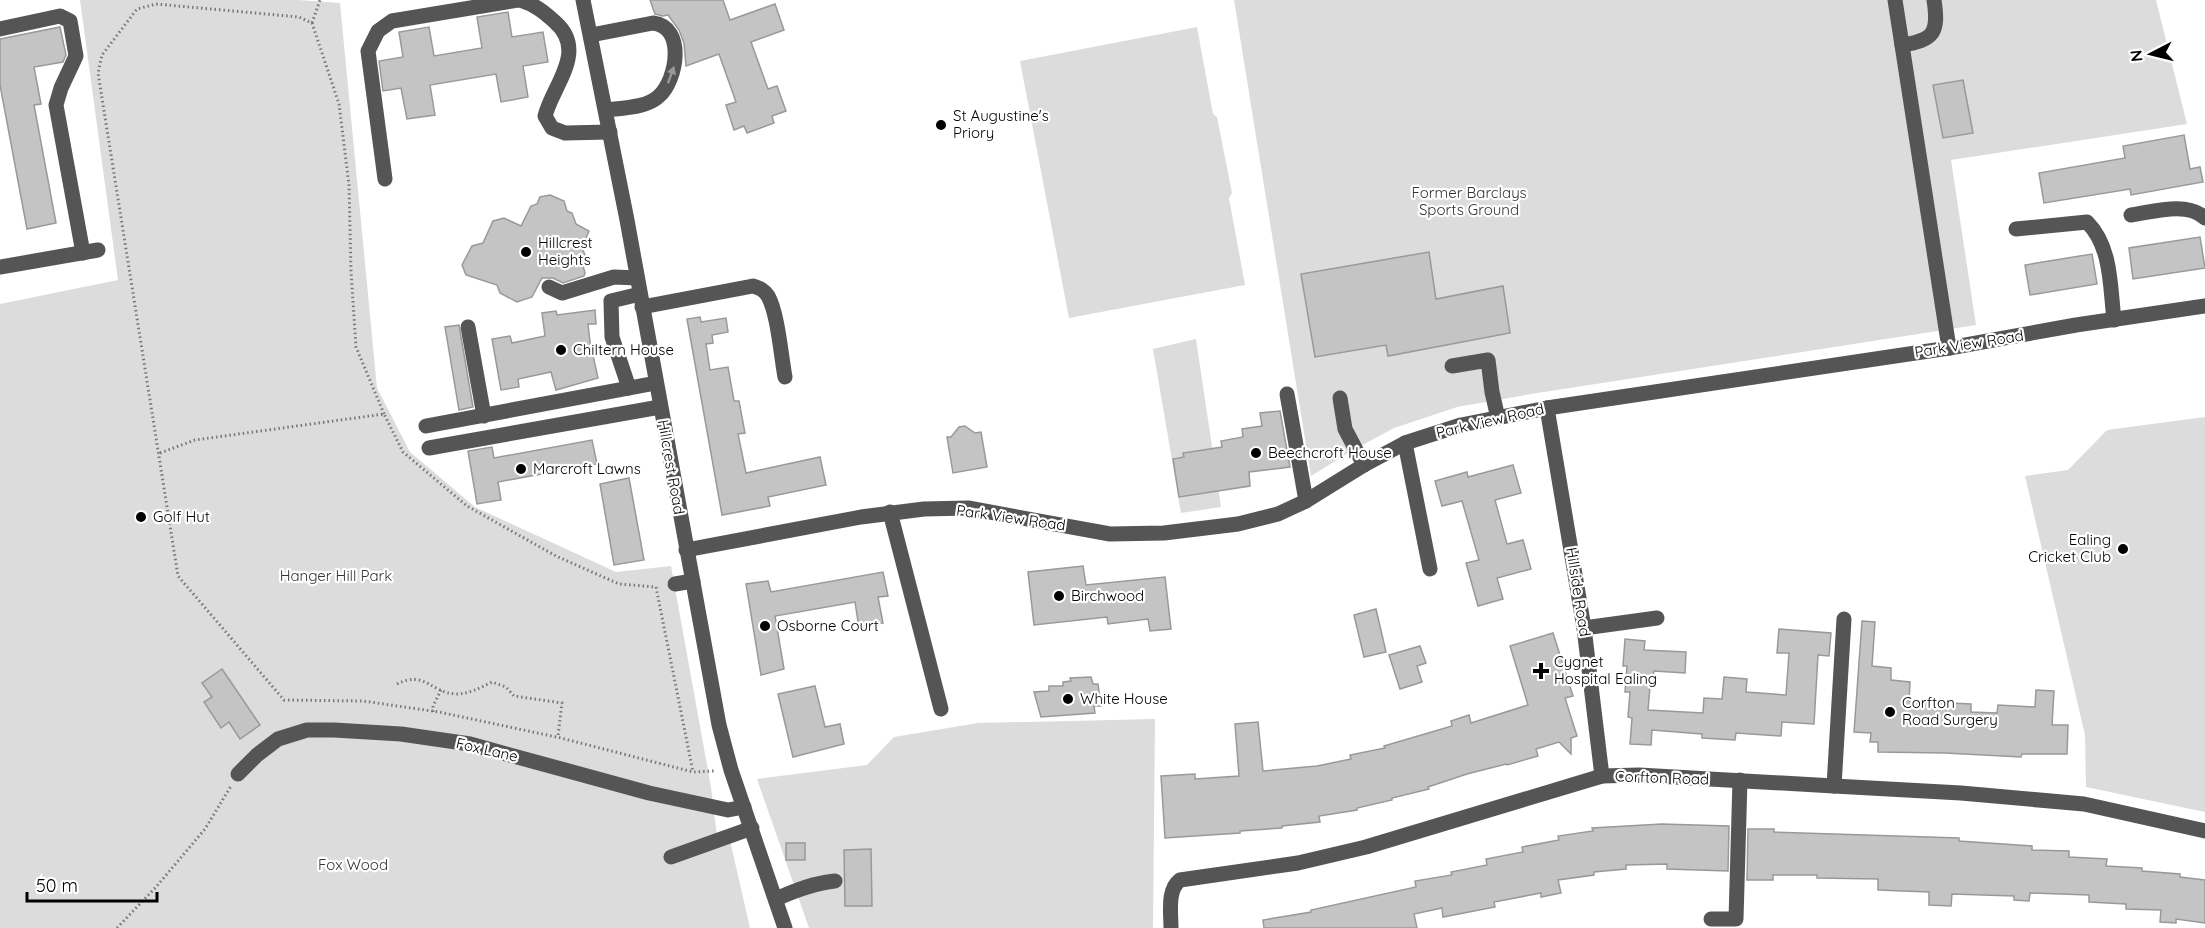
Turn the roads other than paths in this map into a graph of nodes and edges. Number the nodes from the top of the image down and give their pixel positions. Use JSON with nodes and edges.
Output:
{"nodes":[{"id":1,"x":519,"y":0,"type":"edge"},
{"id":2,"x":583,"y":0,"type":"edge"},
{"id":3,"x":1894,"y":0,"type":"edge"},
{"id":4,"x":1934,"y":0,"type":"edge"},
{"id":5,"x":0,"y":29,"type":"edge"},
{"id":6,"x":591,"y":35,"type":"junction"},
{"id":7,"x":1902,"y":45,"type":"junction"},
{"id":8,"x":606,"y":110,"type":"junction"},
{"id":9,"x":610,"y":132,"type":"junction"},
{"id":10,"x":385,"y":179,"type":"dead end"},
{"id":11,"x":2131,"y":215,"type":"dead end"},
{"id":12,"x":2205,"y":218,"type":"edge"},
{"id":13,"x":2016,"y":229,"type":"dead end"},
{"id":14,"x":0,"y":267,"type":"edge"},
{"id":15,"x":637,"y":278,"type":"junction"},
{"id":16,"x":549,"y":287,"type":"dead end"},
{"id":17,"x":641,"y":300,"type":"junction"},
{"id":18,"x":2205,"y":306,"type":"edge"},
{"id":19,"x":2114,"y":320,"type":"junction"},
{"id":20,"x":468,"y":327,"type":"dead end"},
{"id":21,"x":1949,"y":348,"type":"junction"},
{"id":22,"x":1452,"y":366,"type":"dead end"},
{"id":23,"x":785,"y":377,"type":"dead end"},
{"id":24,"x":656,"y":383,"type":"junction"},
{"id":25,"x":629,"y":388,"type":"junction"},
{"id":26,"x":1287,"y":394,"type":"dead end"},
{"id":27,"x":1340,"y":398,"type":"dead end"},
{"id":28,"x":660,"y":407,"type":"junction"},
{"id":29,"x":1547,"y":408,"type":"junction"},
{"id":30,"x":484,"y":416,"type":"junction"},
{"id":31,"x":1498,"y":418,"type":"junction"},
{"id":32,"x":426,"y":426,"type":"dead end"},
{"id":33,"x":1404,"y":443,"type":"junction"},
{"id":34,"x":429,"y":448,"type":"dead end"},
{"id":35,"x":1364,"y":465,"type":"junction"},
{"id":36,"x":1306,"y":501,"type":"junction"},
{"id":37,"x":890,"y":512,"type":"junction"},
{"id":38,"x":686,"y":550,"type":"junction"},
{"id":39,"x":1430,"y":569,"type":"dead end"},
{"id":40,"x":693,"y":581,"type":"junction"},
{"id":41,"x":675,"y":584,"type":"dead end"},
{"id":42,"x":1657,"y":618,"type":"dead end"},
{"id":43,"x":1844,"y":619,"type":"dead end"},
{"id":44,"x":1584,"y":628,"type":"junction"},
{"id":45,"x":941,"y":709,"type":"dead end"},
{"id":46,"x":238,"y":774,"type":"road end"},
{"id":47,"x":1602,"y":776,"type":"junction"},
{"id":48,"x":1740,"y":780,"type":"junction"},
{"id":49,"x":1834,"y":786,"type":"junction"},
{"id":50,"x":744,"y":807,"type":"junction"},
{"id":51,"x":752,"y":828,"type":"junction"},
{"id":52,"x":2205,"y":831,"type":"edge"},
{"id":53,"x":671,"y":857,"type":"dead end"},
{"id":54,"x":835,"y":881,"type":"dead end"},
{"id":55,"x":777,"y":899,"type":"junction"},
{"id":56,"x":1710,"y":919,"type":"dead end"},
{"id":57,"x":785,"y":928,"type":"edge"},
{"id":58,"x":1171,"y":928,"type":"edge"}],
"edges":[{"from":1,"to":9,"type":"street"},
{"from":1,"to":10,"type":"street"},
{"from":2,"to":6,"type":"street","name":"Hillcrest Road"},
{"from":3,"to":7,"type":"street"},
{"from":4,"to":7,"type":"street"},
{"from":5,"to":14,"type":"street"},
{"from":6,"to":8,"type":"street","name":"Hillcrest Road"},
{"from":8,"to":6,"type":"street","one_way":true},
{"from":7,"to":21,"type":"street"},
{"from":8,"to":9,"type":"street","name":"Hillcrest Road"},
{"from":9,"to":15,"type":"street","name":"Hillcrest Road"},
{"from":11,"to":12,"type":"street"},
{"from":13,"to":19,"type":"street"},
{"from":15,"to":16,"type":"street"},
{"from":15,"to":17,"type":"street","name":"Hillcrest Road"},
{"from":17,"to":23,"type":"street"},
{"from":17,"to":24,"type":"street","name":"Hillcrest Road"},
{"from":17,"to":25,"type":"street"},
{"from":18,"to":19,"type":"street","name":"Park View Road"},
{"from":19,"to":21,"type":"street","name":"Park View Road"},
{"from":20,"to":30,"type":"street"},
{"from":21,"to":29,"type":"street","name":"Park View Road"},
{"from":22,"to":31,"type":"street"},
{"from":24,"to":25,"type":"street"},
{"from":24,"to":28,"type":"street","name":"Hillcrest Road"},
{"from":25,"to":30,"type":"street"},
{"from":26,"to":36,"type":"street"},
{"from":27,"to":35,"type":"street"},
{"from":28,"to":34,"type":"street"},
{"from":28,"to":38,"type":"street","name":"Hillcrest Road"},
{"from":29,"to":31,"type":"street","name":"Park View Road"},
{"from":29,"to":44,"type":"street","name":"Hillside Road"},
{"from":30,"to":32,"type":"street"},
{"from":31,"to":33,"type":"street","name":"Park View Road"},
{"from":33,"to":35,"type":"street","name":"Park View Road"},
{"from":33,"to":39,"type":"street"},
{"from":35,"to":36,"type":"street","name":"Park View Road"},
{"from":36,"to":37,"type":"street","name":"Park View Road"},
{"from":37,"to":38,"type":"street","name":"Park View Road"},
{"from":37,"to":45,"type":"street"},
{"from":38,"to":40,"type":"street","name":"Hillcrest Road"},
{"from":40,"to":41,"type":"street"},
{"from":40,"to":50,"type":"street","name":"Hillcrest Road"},
{"from":42,"to":44,"type":"street"},
{"from":43,"to":49,"type":"street"},
{"from":44,"to":47,"type":"street","name":"Hillside Road"},
{"from":46,"to":50,"type":"street","name":"Fox Lane"},
{"from":47,"to":48,"type":"street","name":"Corfton Road"},
{"from":47,"to":58,"type":"street","name":"Corfton Road"},
{"from":48,"to":49,"type":"street","name":"Corfton Road"},
{"from":48,"to":56,"type":"street"},
{"from":49,"to":52,"type":"street","name":"Corfton Road"},
{"from":50,"to":51,"type":"street","name":"Hillcrest Road"},
{"from":51,"to":53,"type":"street"},
{"from":51,"to":55,"type":"street","name":"Hillcrest Road"},
{"from":54,"to":55,"type":"street"},
{"from":55,"to":57,"type":"street","name":"Hillcrest Road"}]}
